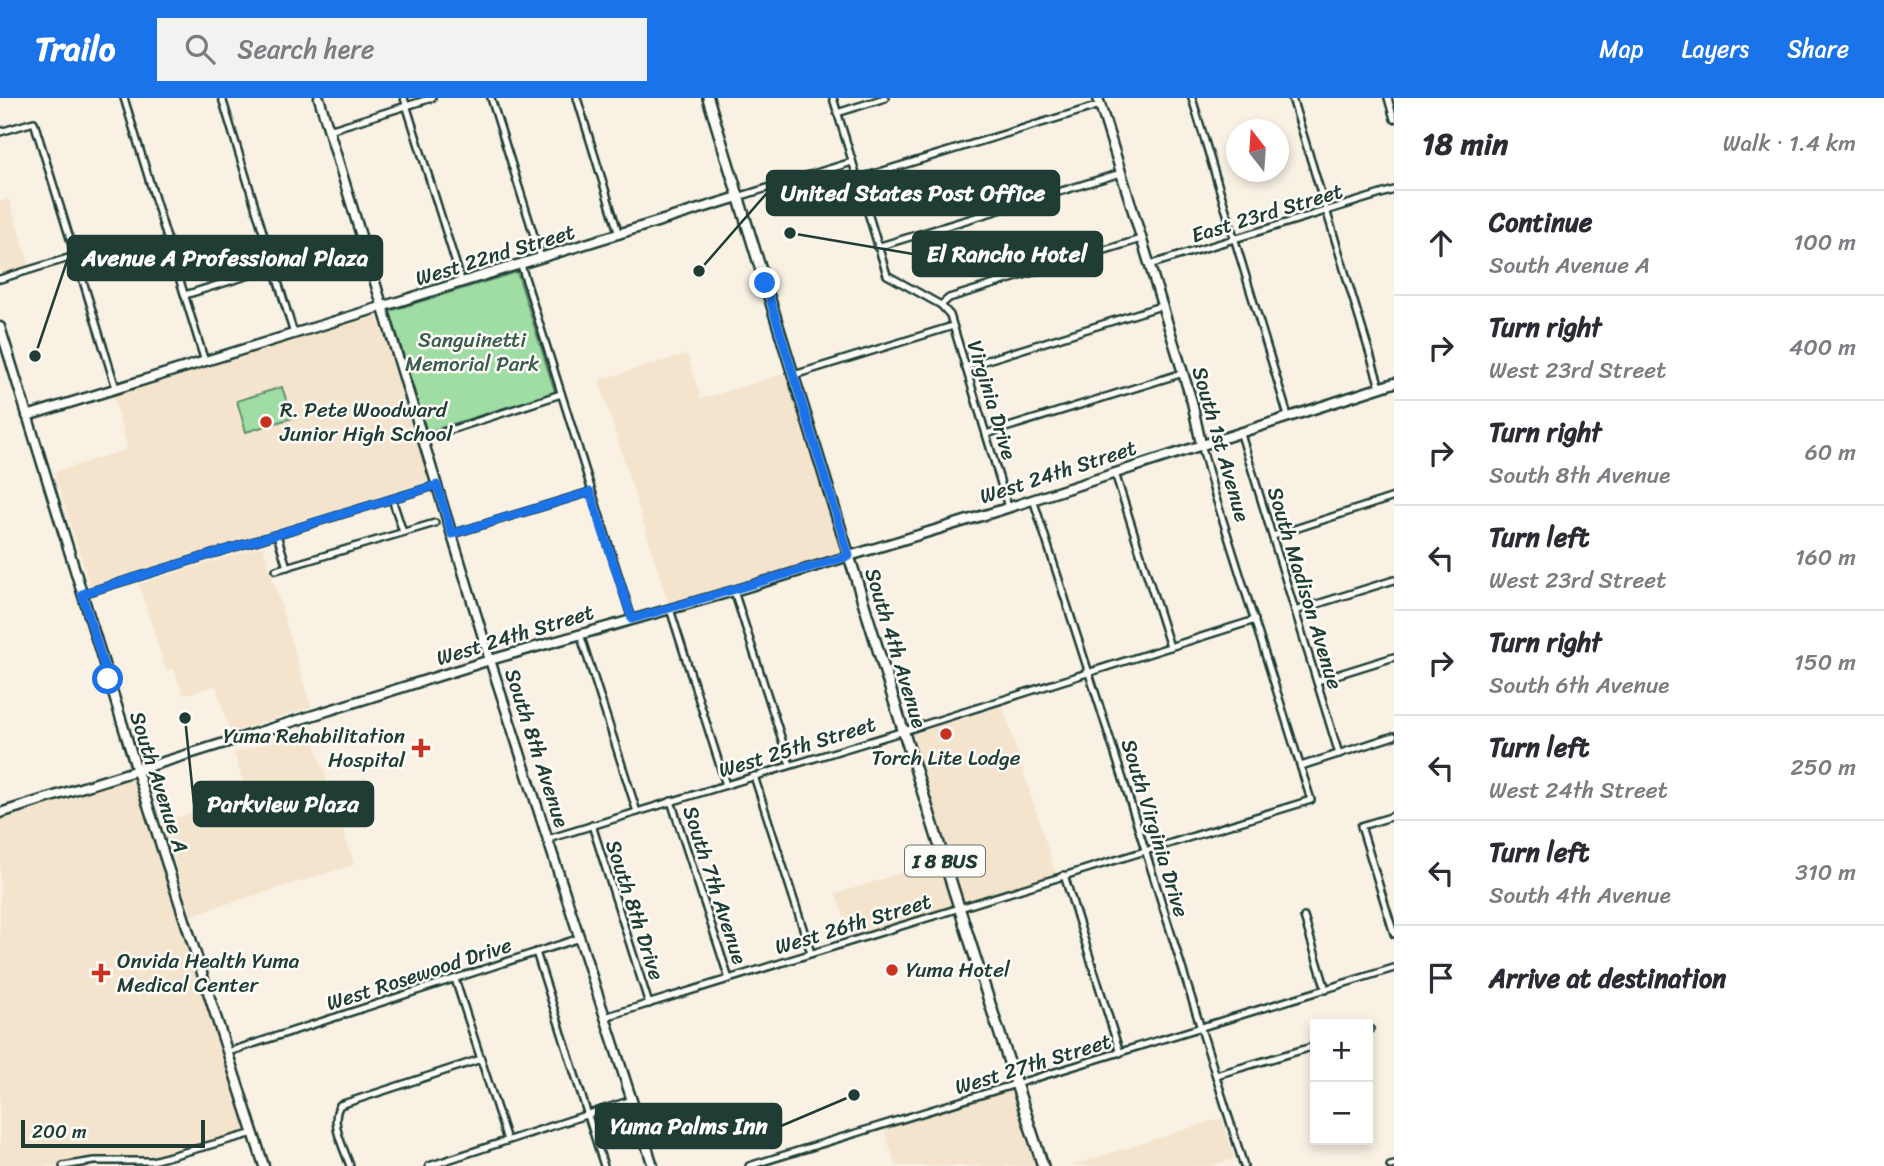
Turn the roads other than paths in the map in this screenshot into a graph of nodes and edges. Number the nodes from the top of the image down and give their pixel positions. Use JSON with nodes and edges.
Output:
{"nodes":[{"id":1,"x":124,"y":98,"type":"edge"},
{"id":2,"x":222,"y":98,"type":"edge"},
{"id":3,"x":319,"y":98,"type":"edge"},
{"id":4,"x":404,"y":98,"type":"edge"},
{"id":5,"x":432,"y":98,"type":"edge"},
{"id":6,"x":491,"y":98,"type":"edge"},
{"id":7,"x":577,"y":98,"type":"edge"},
{"id":8,"x":708,"y":98,"type":"edge"},
{"id":9,"x":833,"y":98,"type":"edge"},
{"id":10,"x":885,"y":98,"type":"edge"},
{"id":11,"x":1192,"y":98,"type":"edge"},
{"id":12,"x":1292,"y":98,"type":"edge"},
{"id":13,"x":1388,"y":98,"type":"edge"},
{"id":14,"x":1099,"y":102,"type":"edge"},
{"id":15,"x":406,"y":106,"type":"junction"},
{"id":16,"x":837,"y":113,"type":"junction"},
{"id":17,"x":1394,"y":119,"type":"edge"},
{"id":18,"x":329,"y":130,"type":"junction"},
{"id":19,"x":0,"y":132,"type":"edge"},
{"id":20,"x":852,"y":162,"type":"junction"},
{"id":21,"x":1121,"y":173,"type":"junction"},
{"id":22,"x":857,"y":179,"type":"junction"},
{"id":23,"x":1394,"y":190,"type":"edge"},
{"id":24,"x":738,"y":197,"type":"junction"},
{"id":25,"x":1326,"y":211,"type":"junction"},
{"id":26,"x":619,"y":234,"type":"junction"},
{"id":27,"x":1141,"y":239,"type":"junction"},
{"id":28,"x":1234,"y":239,"type":"junction"},
{"id":29,"x":363,"y":240,"type":"junction"},
{"id":30,"x":877,"y":247,"type":"junction"},
{"id":31,"x":75,"y":256,"type":"junction"},
{"id":32,"x":541,"y":258,"type":"junction"},
{"id":33,"x":521,"y":265,"type":"junction"},
{"id":34,"x":1149,"y":265,"type":"junction"},
{"id":35,"x":273,"y":267,"type":"junction"},
{"id":36,"x":0,"y":279,"type":"edge"},
{"id":37,"x":462,"y":283,"type":"junction"},
{"id":38,"x":185,"y":295,"type":"junction"},
{"id":39,"x":941,"y":305,"type":"junction"},
{"id":40,"x":1161,"y":306,"type":"junction"},
{"id":41,"x":384,"y":308,"type":"junction"},
{"id":42,"x":0,"y":327,"type":"edge"},
{"id":43,"x":953,"y":327,"type":"junction"},
{"id":44,"x":295,"y":334,"type":"junction"},
{"id":45,"x":205,"y":362,"type":"junction"},
{"id":46,"x":965,"y":367,"type":"junction"},
{"id":47,"x":1183,"y":373,"type":"junction"},
{"id":48,"x":794,"y":375,"type":"junction"},
{"id":49,"x":1394,"y":383,"type":"edge"},
{"id":50,"x":1380,"y":387,"type":"junction"},
{"id":51,"x":116,"y":388,"type":"junction"},
{"id":52,"x":561,"y":394,"type":"junction"},
{"id":53,"x":27,"y":416,"type":"junction"},
{"id":54,"x":1288,"y":416,"type":"junction"},
{"id":55,"x":1240,"y":431,"type":"junction"},
{"id":56,"x":986,"y":434,"type":"junction"},
{"id":57,"x":423,"y":439,"type":"junction"},
{"id":58,"x":1201,"y":444,"type":"junction"},
{"id":59,"x":1115,"y":473,"type":"junction"},
{"id":60,"x":437,"y":485,"type":"junction"},
{"id":61,"x":590,"y":492,"type":"junction"},
{"id":62,"x":1394,"y":497,"type":"edge"},
{"id":63,"x":392,"y":499,"type":"junction"},
{"id":64,"x":1033,"y":499,"type":"junction"},
{"id":65,"x":1008,"y":507,"type":"junction"},
{"id":66,"x":435,"y":523,"type":"dead end"},
{"id":67,"x":403,"y":532,"type":"junction"},
{"id":68,"x":452,"y":534,"type":"junction"},
{"id":69,"x":277,"y":535,"type":"junction"},
{"id":70,"x":1273,"y":536,"type":"junction"},
{"id":71,"x":849,"y":556,"type":"junction"},
{"id":72,"x":287,"y":567,"type":"junction"},
{"id":73,"x":276,"y":570,"type":"dead end"},
{"id":74,"x":1394,"y":580,"type":"edge"},
{"id":75,"x":734,"y":591,"type":"junction"},
{"id":76,"x":82,"y":594,"type":"junction"},
{"id":77,"x":670,"y":609,"type":"junction"},
{"id":78,"x":1295,"y":611,"type":"junction"},
{"id":79,"x":632,"y":619,"type":"junction"},
{"id":80,"x":1255,"y":620,"type":"junction"},
{"id":81,"x":580,"y":634,"type":"junction"},
{"id":82,"x":1170,"y":648,"type":"junction"},
{"id":83,"x":1394,"y":657,"type":"edge"},
{"id":84,"x":490,"y":660,"type":"junction"},
{"id":85,"x":1090,"y":673,"type":"junction"},
{"id":86,"x":1317,"y":681,"type":"junction"},
{"id":87,"x":904,"y":732,"type":"junction"},
{"id":88,"x":1394,"y":736,"type":"edge"},
{"id":89,"x":1339,"y":754,"type":"junction"},
{"id":90,"x":790,"y":765,"type":"junction"},
{"id":91,"x":1301,"y":765,"type":"junction"},
{"id":92,"x":136,"y":771,"type":"junction"},
{"id":93,"x":754,"y":776,"type":"junction"},
{"id":94,"x":726,"y":785,"type":"junction"},
{"id":95,"x":1311,"y":800,"type":"joint"},
{"id":96,"x":671,"y":801,"type":"junction"},
{"id":97,"x":637,"y":811,"type":"junction"},
{"id":98,"x":0,"y":813,"type":"edge"},
{"id":99,"x":1394,"y":816,"type":"edge"},
{"id":100,"x":592,"y":825,"type":"junction"},
{"id":101,"x":548,"y":839,"type":"junction"},
{"id":102,"x":1146,"y":851,"type":"junction"},
{"id":103,"x":1064,"y":875,"type":"junction"},
{"id":104,"x":961,"y":907,"type":"junction"},
{"id":105,"x":1304,"y":916,"type":"dead end"},
{"id":106,"x":1394,"y":934,"type":"edge"},
{"id":107,"x":580,"y":938,"type":"junction"},
{"id":108,"x":536,"y":952,"type":"junction"},
{"id":109,"x":811,"y":953,"type":"junction"},
{"id":110,"x":1394,"y":968,"type":"edge"},
{"id":111,"x":455,"y":979,"type":"junction"},
{"id":112,"x":729,"y":979,"type":"junction"},
{"id":113,"x":1326,"y":990,"type":"junction"},
{"id":114,"x":649,"y":1004,"type":"junction"},
{"id":115,"x":605,"y":1017,"type":"junction"},
{"id":116,"x":1201,"y":1028,"type":"junction"},
{"id":117,"x":1310,"y":1047,"type":"edge"},
{"id":118,"x":228,"y":1052,"type":"junction"},
{"id":119,"x":1120,"y":1053,"type":"junction"},
{"id":120,"x":481,"y":1059,"type":"junction"},
{"id":121,"x":1216,"y":1075,"type":"junction"},
{"id":122,"x":1016,"y":1085,"type":"junction"},
{"id":123,"x":632,"y":1100,"type":"junction"},
{"id":124,"x":588,"y":1114,"type":"junction"},
{"id":125,"x":254,"y":1133,"type":"junction"},
{"id":126,"x":507,"y":1140,"type":"junction"},
{"id":127,"x":63,"y":1166,"type":"edge"},
{"id":128,"x":264,"y":1166,"type":"edge"},
{"id":129,"x":350,"y":1166,"type":"edge"},
{"id":130,"x":429,"y":1166,"type":"edge"},
{"id":131,"x":604,"y":1166,"type":"edge"},
{"id":132,"x":653,"y":1166,"type":"edge"},
{"id":133,"x":749,"y":1166,"type":"edge"},
{"id":134,"x":1044,"y":1166,"type":"edge"},
{"id":135,"x":1244,"y":1166,"type":"edge"}],
"edges":[{"from":1,"to":38,"type":"street"},
{"from":2,"to":35,"type":"street"},
{"from":3,"to":18,"type":"main road","name":"South 8th Avenue"},
{"from":4,"to":15,"type":"street"},
{"from":5,"to":15,"type":"street"},
{"from":6,"to":32,"type":"street"},
{"from":7,"to":26,"type":"street"},
{"from":8,"to":24,"type":"main road","name":"South 4th Avenue","number":"I 8 BUS"},
{"from":9,"to":16,"type":"street"},
{"from":10,"to":16,"type":"street"},
{"from":11,"to":28,"type":"street"},
{"from":12,"to":25,"type":"street"},
{"from":13,"to":17,"type":"street"},
{"from":14,"to":21,"type":"main road","name":"South 1st Avenue"},
{"from":14,"to":22,"type":"street"},
{"from":15,"to":18,"type":"street"},
{"from":15,"to":37,"type":"street"},
{"from":16,"to":20,"type":"street"},
{"from":18,"to":29,"type":"main road","name":"South 8th Avenue"},
{"from":19,"to":31,"type":"street"},
{"from":20,"to":22,"type":"street"},
{"from":20,"to":24,"type":"street","name":"West 22nd Street"},
{"from":21,"to":27,"type":"main road","name":"South 1st Avenue"},
{"from":21,"to":30,"type":"street"},
{"from":22,"to":30,"type":"street"},
{"from":23,"to":25,"type":"street","name":"East 23rd Street"},
{"from":24,"to":26,"type":"main road","name":"West 22nd Street"},
{"from":24,"to":48,"type":"main road","name":"South 4th Avenue","number":"I 8 BUS"},
{"from":25,"to":28,"type":"street","name":"East 23rd Street"},
{"from":25,"to":50,"type":"street"},
{"from":26,"to":32,"type":"main road","name":"West 22nd Street"},
{"from":27,"to":34,"type":"main road","name":"South 1st Avenue"},
{"from":27,"to":39,"type":"street"},
{"from":28,"to":34,"type":"street","name":"East 23rd Street"},
{"from":28,"to":54,"type":"street"},
{"from":29,"to":35,"type":"street"},
{"from":29,"to":41,"type":"main road","name":"South 8th Avenue"},
{"from":30,"to":39,"type":"street"},
{"from":31,"to":36,"type":"street"},
{"from":31,"to":51,"type":"street"},
{"from":32,"to":33,"type":"main road","name":"West 22nd Street"},
{"from":33,"to":37,"type":"main road","name":"West 22nd Street"},
{"from":33,"to":52,"type":"street"},
{"from":34,"to":40,"type":"main road","name":"South 1st Avenue"},
{"from":35,"to":38,"type":"street"},
{"from":35,"to":44,"type":"street"},
{"from":37,"to":41,"type":"main road","name":"West 22nd Street"},
{"from":38,"to":45,"type":"street"},
{"from":39,"to":43,"type":"street","name":"Virginia Drive"},
{"from":40,"to":46,"type":"street"},
{"from":40,"to":47,"type":"main road","name":"South 1st Avenue"},
{"from":41,"to":44,"type":"main road","name":"West 22nd Street"},
{"from":41,"to":57,"type":"main road","name":"South 8th Avenue"},
{"from":42,"to":53,"type":"main road","name":"South Avenue A"},
{"from":43,"to":46,"type":"street","name":"Virginia Drive"},
{"from":43,"to":48,"type":"street"},
{"from":44,"to":45,"type":"main road","name":"West 22nd Street"},
{"from":45,"to":51,"type":"main road","name":"West 22nd Street"},
{"from":46,"to":56,"type":"street","name":"Virginia Drive"},
{"from":47,"to":56,"type":"street"},
{"from":47,"to":58,"type":"main road","name":"South 1st Avenue"},
{"from":48,"to":71,"type":"main road","name":"South 4th Avenue","number":"I 8 BUS"},
{"from":49,"to":50,"type":"main road","name":"West 24th Street"},
{"from":50,"to":54,"type":"main road","name":"West 24th Street"},
{"from":51,"to":53,"type":"main road","name":"West 22nd Street"},
{"from":52,"to":57,"type":"street"},
{"from":52,"to":61,"type":"street"},
{"from":53,"to":76,"type":"main road","name":"South Avenue A"},
{"from":54,"to":55,"type":"main road","name":"West 24th Street"},
{"from":55,"to":58,"type":"main road","name":"West 24th Street"},
{"from":55,"to":70,"type":"street","name":"South Madison Avenue"},
{"from":56,"to":65,"type":"street","name":"Virginia Drive"},
{"from":57,"to":60,"type":"main road","name":"South 8th Avenue"},
{"from":58,"to":59,"type":"main road","name":"West 24th Street"},
{"from":58,"to":80,"type":"street","name":"South 1st Avenue"},
{"from":59,"to":64,"type":"main road","name":"West 24th Street"},
{"from":59,"to":82,"type":"street"},
{"from":60,"to":63,"type":"street"},
{"from":60,"to":68,"type":"main road","name":"South 8th Avenue"},
{"from":61,"to":68,"type":"street"},
{"from":61,"to":79,"type":"street"},
{"from":62,"to":70,"type":"street"},
{"from":63,"to":67,"type":"street"},
{"from":63,"to":69,"type":"street"},
{"from":64,"to":65,"type":"main road","name":"West 24th Street"},
{"from":64,"to":85,"type":"street","name":"South Virginia Drive"},
{"from":65,"to":71,"type":"main road","name":"West 24th Street"},
{"from":66,"to":67,"type":"street"},
{"from":67,"to":72,"type":"street"},
{"from":68,"to":84,"type":"main road","name":"South 8th Avenue"},
{"from":69,"to":72,"type":"street"},
{"from":69,"to":76,"type":"street"},
{"from":70,"to":78,"type":"street","name":"South Madison Avenue"},
{"from":71,"to":75,"type":"main road","name":"West 24th Street"},
{"from":71,"to":87,"type":"main road","name":"South 4th Avenue","number":"I 8 BUS"},
{"from":72,"to":73,"type":"street"},
{"from":74,"to":78,"type":"street"},
{"from":75,"to":77,"type":"main road","name":"West 24th Street"},
{"from":75,"to":90,"type":"street"},
{"from":76,"to":92,"type":"main road","name":"South Avenue A"},
{"from":77,"to":79,"type":"main road","name":"West 24th Street"},
{"from":77,"to":94,"type":"street"},
{"from":78,"to":86,"type":"street","name":"South Madison Avenue"},
{"from":79,"to":81,"type":"main road","name":"West 24th Street"},
{"from":80,"to":82,"type":"street","name":"West 25th Street"},
{"from":80,"to":91,"type":"street","name":"South 1st Avenue"},
{"from":81,"to":84,"type":"main road","name":"West 24th Street"},
{"from":81,"to":97,"type":"street"},
{"from":82,"to":85,"type":"street","name":"West 25th Street"},
{"from":83,"to":86,"type":"street"},
{"from":84,"to":92,"type":"main road","name":"West 24th Street"},
{"from":84,"to":101,"type":"main road","name":"South 8th Avenue"},
{"from":85,"to":87,"type":"street","name":"West 25th Street"},
{"from":85,"to":102,"type":"street","name":"South Virginia Drive"},
{"from":86,"to":89,"type":"street","name":"South Madison Avenue"},
{"from":87,"to":90,"type":"street","name":"West 25th Street"},
{"from":87,"to":104,"type":"main road","name":"South 4th Avenue","number":"I 8 BUS"},
{"from":88,"to":89,"type":"street"},
{"from":89,"to":91,"type":"street"},
{"from":90,"to":93,"type":"street","name":"West 25th Street"},
{"from":91,"to":95,"type":"street","name":"South 1st Avenue"},
{"from":92,"to":98,"type":"main road","name":"West 24th Street"},
{"from":92,"to":118,"type":"main road","name":"South Avenue A"},
{"from":93,"to":94,"type":"street","name":"West 25th Street"},
{"from":93,"to":109,"type":"street"},
{"from":94,"to":96,"type":"street","name":"West 25th Street"},
{"from":95,"to":102,"type":"street","name":"West 26th Street"},
{"from":96,"to":97,"type":"street","name":"West 25th Street"},
{"from":96,"to":112,"type":"street","name":"South 7th Avenue"},
{"from":97,"to":100,"type":"street","name":"West 25th Street"},
{"from":99,"to":106,"type":"street"},
{"from":100,"to":101,"type":"street","name":"West 25th Street"},
{"from":100,"to":114,"type":"street","name":"South 8th Drive"},
{"from":101,"to":107,"type":"main road","name":"South 8th Avenue"},
{"from":102,"to":103,"type":"street","name":"West 26th Street"},
{"from":102,"to":116,"type":"street","name":"South Virginia Drive"},
{"from":103,"to":104,"type":"street","name":"West 26th Street"},
{"from":103,"to":119,"type":"street"},
{"from":104,"to":109,"type":"street","name":"West 26th Street"},
{"from":104,"to":122,"type":"main road","name":"South 4th Avenue","number":"I 8 BUS"},
{"from":105,"to":113,"type":"street"},
{"from":107,"to":108,"type":"street","name":"West Rosewood Drive"},
{"from":107,"to":115,"type":"main road","name":"South 8th Avenue"},
{"from":108,"to":111,"type":"street","name":"West Rosewood Drive"},
{"from":108,"to":124,"type":"street"},
{"from":109,"to":112,"type":"street","name":"West 26th Street"},
{"from":110,"to":113,"type":"street","name":"West 27th Street"},
{"from":111,"to":118,"type":"street","name":"West Rosewood Drive"},
{"from":111,"to":120,"type":"street"},
{"from":112,"to":114,"type":"street","name":"West 26th Street"},
{"from":113,"to":116,"type":"street","name":"West 27th Street"},
{"from":114,"to":115,"type":"street","name":"West 26th Street"},
{"from":115,"to":123,"type":"main road","name":"South 8th Avenue"},
{"from":116,"to":119,"type":"street","name":"West 27th Street"},
{"from":116,"to":121,"type":"street","name":"South Virginia Drive"},
{"from":117,"to":121,"type":"street"},
{"from":118,"to":125,"type":"main road","name":"South Avenue A"},
{"from":119,"to":122,"type":"street","name":"West 27th Street"},
{"from":120,"to":126,"type":"street"},
{"from":120,"to":129,"type":"street"},
{"from":121,"to":135,"type":"street","name":"South Virginia Drive"},
{"from":122,"to":133,"type":"street","name":"West 27th Street"},
{"from":122,"to":134,"type":"main road","name":"South 4th Avenue","number":"I 8 BUS"},
{"from":123,"to":124,"type":"street"},
{"from":123,"to":132,"type":"main road","name":"South 8th Avenue"},
{"from":124,"to":126,"type":"street"},
{"from":124,"to":131,"type":"street"},
{"from":125,"to":127,"type":"street"},
{"from":125,"to":128,"type":"main road","name":"South Avenue A"},
{"from":126,"to":130,"type":"street"}]}
